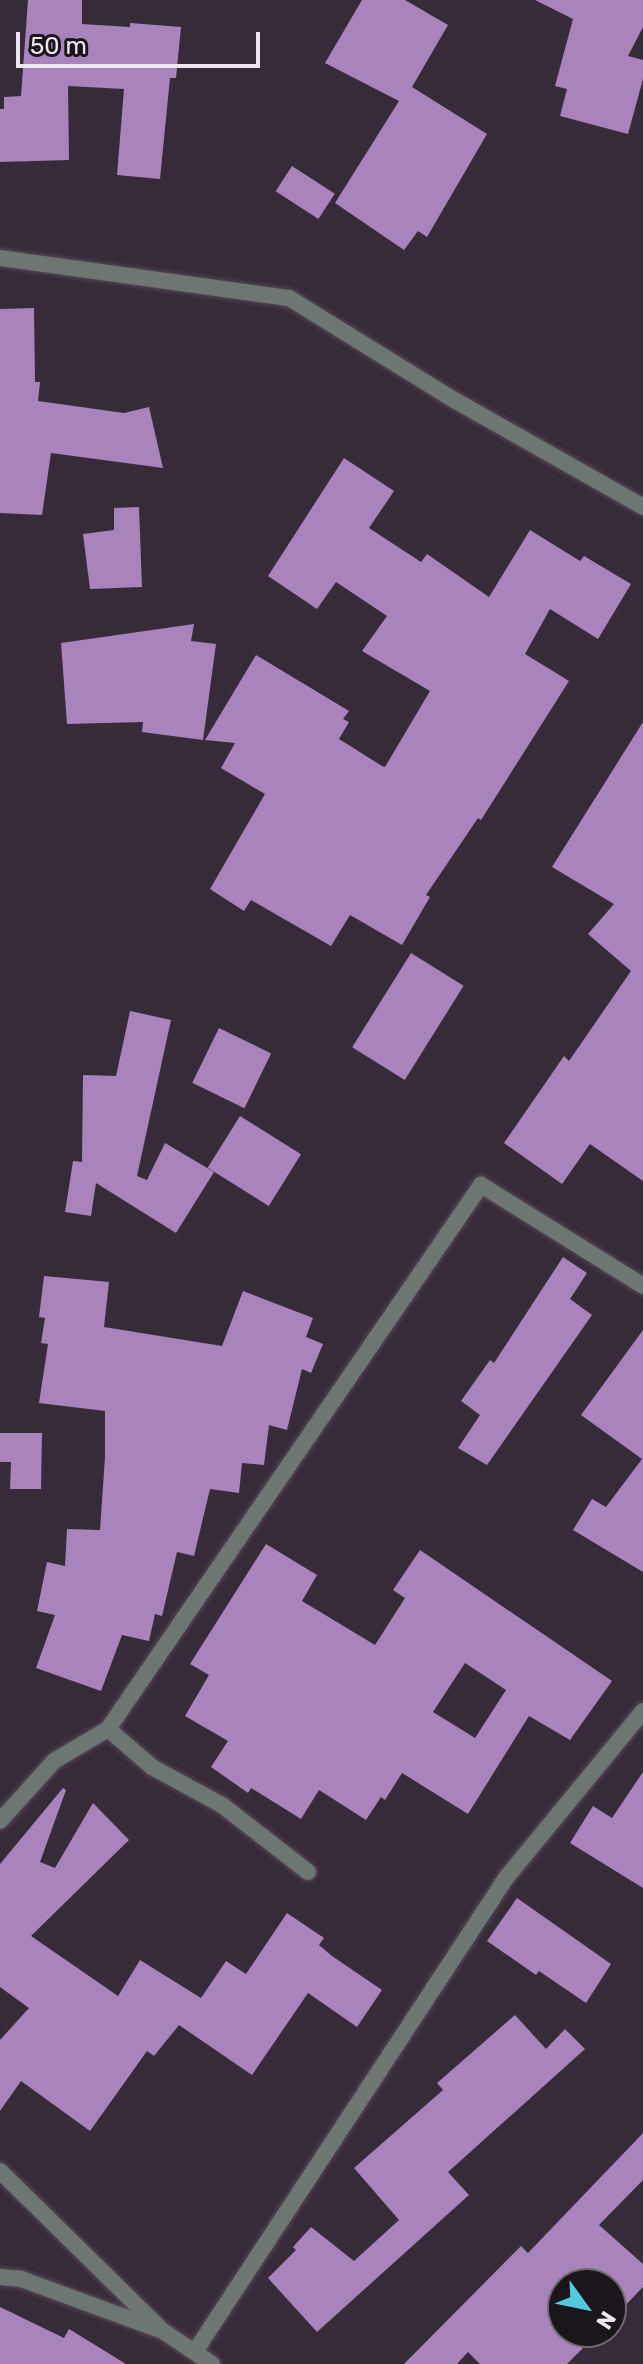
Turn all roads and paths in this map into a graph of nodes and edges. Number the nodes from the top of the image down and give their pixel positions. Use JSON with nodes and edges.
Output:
{"nodes":[{"id":1,"x":0,"y":258,"type":"edge"},
{"id":2,"x":643,"y":507,"type":"edge"},
{"id":3,"x":643,"y":1286,"type":"edge"},
{"id":4,"x":643,"y":1711,"type":"edge"},
{"id":5,"x":108,"y":1729,"type":"junction"},
{"id":6,"x":0,"y":1821,"type":"edge"},
{"id":7,"x":308,"y":1872,"type":"dead end"},
{"id":8,"x":0,"y":2171,"type":"edge"},
{"id":9,"x":0,"y":2277,"type":"edge"},
{"id":10,"x":163,"y":2331,"type":"junction"},
{"id":11,"x":196,"y":2350,"type":"junction"},
{"id":12,"x":212,"y":2364,"type":"edge"}],
"edges":[{"from":1,"to":2,"type":"street"},
{"from":3,"to":5,"type":"street"},
{"from":4,"to":11,"type":"street"},
{"from":5,"to":6,"type":"street"},
{"from":5,"to":7,"type":"street"},
{"from":8,"to":10,"type":"street"},
{"from":9,"to":10,"type":"street"},
{"from":10,"to":11,"type":"street"},
{"from":11,"to":12,"type":"street"}]}
